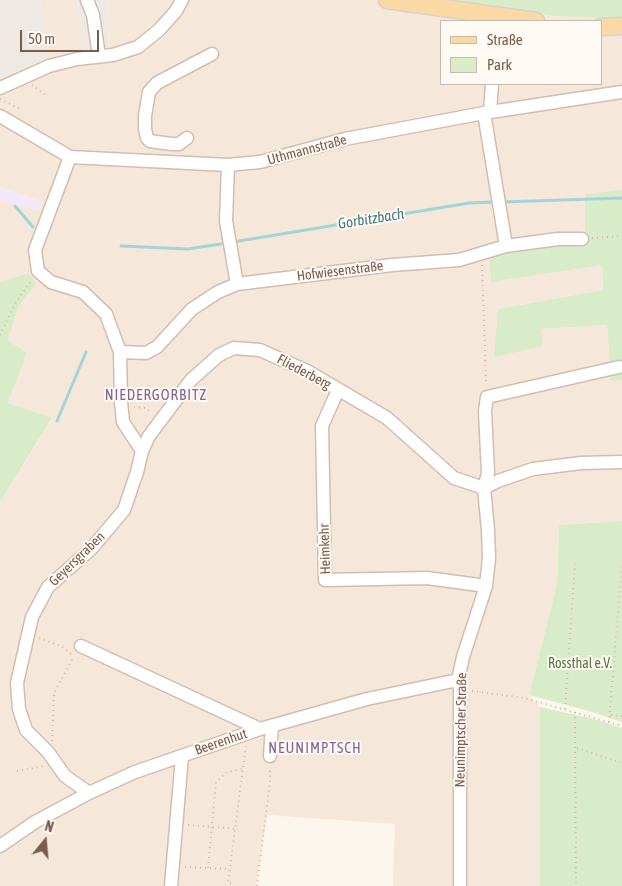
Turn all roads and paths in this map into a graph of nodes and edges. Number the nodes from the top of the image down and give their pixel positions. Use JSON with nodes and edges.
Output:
{"nodes":[{"id":1,"x":87,"y":0,"type":"edge"},
{"id":2,"x":182,"y":0,"type":"edge"},
{"id":3,"x":387,"y":0,"type":"edge"},
{"id":4,"x":502,"y":19,"type":"edge"},
{"id":5,"x":519,"y":20,"type":"edge"},
{"id":6,"x":622,"y":26,"type":"edge"},
{"id":7,"x":602,"y":27,"type":"edge"},
{"id":8,"x":212,"y":54,"type":"dead end"},
{"id":9,"x":99,"y":56,"type":"junction"},
{"id":10,"x":28,"y":75,"type":"junction"},
{"id":11,"x":492,"y":85,"type":"edge"},
{"id":12,"x":0,"y":88,"type":"edge"},
{"id":13,"x":622,"y":92,"type":"edge"},
{"id":14,"x":46,"y":95,"type":"dead end"},
{"id":15,"x":0,"y":99,"type":"edge"},
{"id":16,"x":22,"y":110,"type":"dead end"},
{"id":17,"x":487,"y":113,"type":"junction"},
{"id":18,"x":0,"y":116,"type":"edge"},
{"id":19,"x":187,"y":138,"type":"dead end"},
{"id":20,"x":70,"y":157,"type":"junction"},
{"id":21,"x":228,"y":165,"type":"junction"},
{"id":22,"x":622,"y":236,"type":"edge"},
{"id":23,"x":582,"y":239,"type":"joint"},
{"id":24,"x":506,"y":246,"type":"junction"},
{"id":25,"x":482,"y":266,"type":"dead end"},
{"id":26,"x":38,"y":271,"type":"junction"},
{"id":27,"x":236,"y":284,"type":"junction"},
{"id":28,"x":0,"y":335,"type":"edge"},
{"id":29,"x":120,"y":352,"type":"junction"},
{"id":30,"x":618,"y":366,"type":"dead end"},
{"id":31,"x":338,"y":390,"type":"junction"},
{"id":32,"x":487,"y":397,"type":"junction"},
{"id":33,"x":131,"y":406,"type":"dead end"},
{"id":34,"x":161,"y":420,"type":"junction"},
{"id":35,"x":142,"y":451,"type":"junction"},
{"id":36,"x":622,"y":462,"type":"edge"},
{"id":37,"x":484,"y":488,"type":"junction"},
{"id":38,"x":575,"y":564,"type":"dead end"},
{"id":39,"x":622,"y":565,"type":"edge"},
{"id":40,"x":486,"y":586,"type":"junction"},
{"id":41,"x":27,"y":634,"type":"junction"},
{"id":42,"x":78,"y":651,"type":"junction"},
{"id":43,"x":459,"y":685,"type":"junction"},
{"id":44,"x":565,"y":709,"type":"junction"},
{"id":45,"x":576,"y":712,"type":"junction"},
{"id":46,"x":611,"y":715,"type":"junction"},
{"id":47,"x":622,"y":716,"type":"edge"},
{"id":48,"x":609,"y":722,"type":"junction"},
{"id":49,"x":622,"y":726,"type":"edge"},
{"id":50,"x":266,"y":728,"type":"junction"},
{"id":51,"x":247,"y":733,"type":"junction"},
{"id":52,"x":576,"y":748,"type":"junction"},
{"id":53,"x":51,"y":756,"type":"junction"},
{"id":54,"x":182,"y":756,"type":"junction"},
{"id":55,"x":270,"y":756,"type":"joint"},
{"id":56,"x":622,"y":763,"type":"edge"},
{"id":57,"x":242,"y":769,"type":"junction"},
{"id":58,"x":17,"y":771,"type":"dead end"},
{"id":59,"x":89,"y":793,"type":"junction"},
{"id":60,"x":176,"y":824,"type":"junction"},
{"id":61,"x":211,"y":827,"type":"junction"},
{"id":62,"x":236,"y":829,"type":"junction"},
{"id":63,"x":0,"y":846,"type":"edge"},
{"id":64,"x":173,"y":866,"type":"junction"},
{"id":65,"x":208,"y":868,"type":"junction"},
{"id":66,"x":230,"y":869,"type":"junction"},
{"id":67,"x":229,"y":884,"type":"edge"},
{"id":68,"x":171,"y":886,"type":"edge"},
{"id":69,"x":257,"y":886,"type":"edge"},
{"id":70,"x":460,"y":886,"type":"edge"},
{"id":71,"x":576,"y":886,"type":"edge"}],
"edges":[{"from":1,"to":9,"type":"street"},
{"from":2,"to":9,"type":"street"},
{"from":3,"to":4,"type":"main road"},
{"from":4,"to":5,"type":"main road"},
{"from":6,"to":7,"type":"main road"},
{"from":8,"to":19,"type":"street"},
{"from":9,"to":10,"type":"street"},
{"from":10,"to":12,"type":"street"},
{"from":10,"to":14,"type":"path"},
{"from":11,"to":17,"type":"street"},
{"from":13,"to":17,"type":"street","name":"Uthmannstraße"},
{"from":15,"to":16,"type":"path"},
{"from":17,"to":21,"type":"street","name":"Uthmannstraße"},
{"from":17,"to":24,"type":"street"},
{"from":18,"to":20,"type":"street","name":"Uthmannstraße"},
{"from":20,"to":21,"type":"street","name":"Uthmannstraße"},
{"from":20,"to":26,"type":"street"},
{"from":21,"to":27,"type":"street"},
{"from":22,"to":23,"type":"path"},
{"from":23,"to":24,"type":"street","name":"Hofwiesenstraße"},
{"from":24,"to":27,"type":"street","name":"Hofwiesenstraße"},
{"from":25,"to":32,"type":"path"},
{"from":26,"to":28,"type":"path"},
{"from":26,"to":29,"type":"street"},
{"from":27,"to":29,"type":"street","name":"Hofwiesenstraße"},
{"from":29,"to":35,"type":"street"},
{"from":30,"to":32,"type":"street"},
{"from":31,"to":34,"type":"street","name":"Fliederberg"},
{"from":31,"to":37,"type":"street","name":"Fliederberg"},
{"from":31,"to":40,"type":"street","name":"Heimkehr"},
{"from":32,"to":37,"type":"street","name":"Neunimptscher Straße"},
{"from":33,"to":34,"type":"path"},
{"from":34,"to":35,"type":"street","name":"Fliederberg"},
{"from":35,"to":41,"type":"street","name":"Geyersgraben"},
{"from":36,"to":37,"type":"street"},
{"from":37,"to":40,"type":"street","name":"Neunimptscher Straße"},
{"from":38,"to":44,"type":"path"},
{"from":39,"to":46,"type":"path"},
{"from":40,"to":43,"type":"street","name":"Neunimptscher Straße"},
{"from":41,"to":42,"type":"path"},
{"from":41,"to":53,"type":"street","name":"Geyersgraben"},
{"from":42,"to":50,"type":"street"},
{"from":42,"to":53,"type":"path"},
{"from":43,"to":44,"type":"path"},
{"from":43,"to":50,"type":"street","name":"Beerenhut"},
{"from":43,"to":70,"type":"street","name":"Neunimptscher Straße"},
{"from":44,"to":45,"type":"path"},
{"from":45,"to":48,"type":"path"},
{"from":45,"to":52,"type":"path"},
{"from":46,"to":47,"type":"path"},
{"from":46,"to":48,"type":"path"},
{"from":48,"to":49,"type":"path"},
{"from":50,"to":51,"type":"street","name":"Beerenhut"},
{"from":50,"to":55,"type":"street"},
{"from":51,"to":54,"type":"street","name":"Beerenhut"},
{"from":51,"to":57,"type":"path"},
{"from":52,"to":56,"type":"path"},
{"from":52,"to":71,"type":"path"},
{"from":53,"to":58,"type":"path"},
{"from":53,"to":59,"type":"street","name":"Geyersgraben"},
{"from":54,"to":59,"type":"street","name":"Beerenhut"},
{"from":54,"to":60,"type":"street"},
{"from":55,"to":69,"type":"path"},
{"from":57,"to":61,"type":"path"},
{"from":57,"to":62,"type":"path"},
{"from":59,"to":63,"type":"street","name":"Beerenhut"},
{"from":60,"to":61,"type":"path"},
{"from":60,"to":64,"type":"street"},
{"from":61,"to":62,"type":"path"},
{"from":61,"to":65,"type":"path"},
{"from":62,"to":66,"type":"path"},
{"from":64,"to":65,"type":"path"},
{"from":64,"to":68,"type":"street"},
{"from":65,"to":66,"type":"path"},
{"from":66,"to":67,"type":"path"}]}
